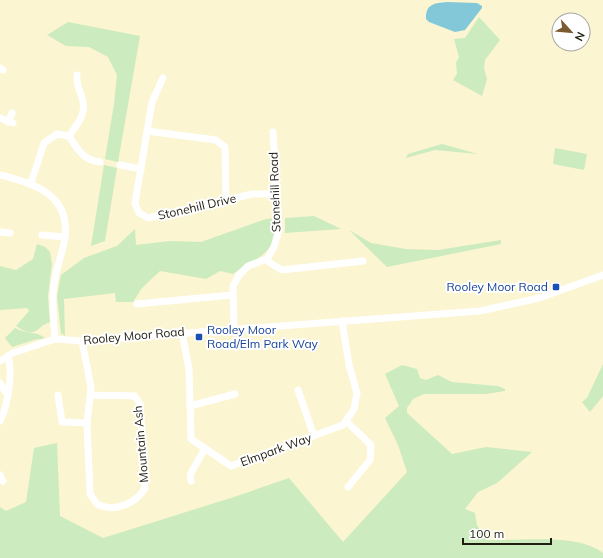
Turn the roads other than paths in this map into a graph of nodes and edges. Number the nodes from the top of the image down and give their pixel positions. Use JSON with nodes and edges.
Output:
{"nodes":[{"id":1,"x":86,"y":73,"type":"dead end"},
{"id":2,"x":162,"y":78,"type":"dead end"},
{"id":3,"x":12,"y":113,"type":"dead end"},
{"id":4,"x":0,"y":118,"type":"edge"},
{"id":5,"x":147,"y":132,"type":"junction"},
{"id":6,"x":273,"y":132,"type":"dead end"},
{"id":7,"x":69,"y":136,"type":"junction"},
{"id":8,"x":100,"y":162,"type":"dead end"},
{"id":9,"x":120,"y":165,"type":"dead end"},
{"id":10,"x":141,"y":169,"type":"junction"},
{"id":11,"x":0,"y":175,"type":"edge"},
{"id":12,"x":31,"y":183,"type":"junction"},
{"id":13,"x":276,"y":194,"type":"junction"},
{"id":14,"x":226,"y":200,"type":"junction"},
{"id":15,"x":0,"y":232,"type":"edge"},
{"id":16,"x":10,"y":233,"type":"dead end"},
{"id":17,"x":42,"y":235,"type":"dead end"},
{"id":18,"x":65,"y":237,"type":"junction"},
{"id":19,"x":267,"y":259,"type":"junction"},
{"id":20,"x":363,"y":261,"type":"dead end"},
{"id":21,"x":603,"y":275,"type":"edge"},
{"id":22,"x":232,"y":296,"type":"junction"},
{"id":23,"x":137,"y":304,"type":"dead end"},
{"id":24,"x":342,"y":321,"type":"junction"},
{"id":25,"x":234,"y":328,"type":"junction"},
{"id":26,"x":182,"y":332,"type":"junction"},
{"id":27,"x":55,"y":339,"type":"junction"},
{"id":28,"x":82,"y":341,"type":"junction"},
{"id":29,"x":8,"y":356,"type":"junction"},
{"id":30,"x":0,"y":361,"type":"edge"},
{"id":31,"x":9,"y":377,"type":"junction"},
{"id":32,"x":0,"y":379,"type":"edge"},
{"id":33,"x":0,"y":383,"type":"edge"},
{"id":34,"x":298,"y":390,"type":"dead end"},
{"id":35,"x":235,"y":394,"type":"dead end"},
{"id":36,"x":58,"y":395,"type":"dead end"},
{"id":37,"x":91,"y":395,"type":"junction"},
{"id":38,"x":8,"y":396,"type":"junction"},
{"id":39,"x":190,"y":406,"type":"junction"},
{"id":40,"x":0,"y":421,"type":"edge"},
{"id":41,"x":346,"y":421,"type":"junction"},
{"id":42,"x":87,"y":423,"type":"junction"},
{"id":43,"x":314,"y":436,"type":"junction"},
{"id":44,"x":205,"y":448,"type":"junction"},
{"id":45,"x":191,"y":481,"type":"dead end"},
{"id":46,"x":348,"y":487,"type":"dead end"}],
"edges":[{"from":1,"to":7,"type":"street"},
{"from":2,"to":5,"type":"street","name":"Stonehill Drive"},
{"from":3,"to":4,"type":"street"},
{"from":5,"to":10,"type":"street","name":"Stonehill Drive"},
{"from":5,"to":14,"type":"street"},
{"from":6,"to":13,"type":"street","name":"Stonehill Road"},
{"from":7,"to":8,"type":"street"},
{"from":7,"to":12,"type":"street"},
{"from":9,"to":10,"type":"street"},
{"from":10,"to":14,"type":"street","name":"Stonehill Drive"},
{"from":11,"to":12,"type":"street"},
{"from":12,"to":18,"type":"street"},
{"from":13,"to":14,"type":"street","name":"Stonehill Drive"},
{"from":13,"to":19,"type":"street","name":"Stonehill Road"},
{"from":15,"to":16,"type":"street"},
{"from":17,"to":18,"type":"street"},
{"from":18,"to":27,"type":"street"},
{"from":19,"to":20,"type":"street"},
{"from":19,"to":22,"type":"street"},
{"from":21,"to":24,"type":"street","name":"Rooley Moor Road"},
{"from":22,"to":23,"type":"street"},
{"from":22,"to":25,"type":"street"},
{"from":24,"to":25,"type":"street","name":"Rooley Moor Road"},
{"from":24,"to":41,"type":"street"},
{"from":25,"to":26,"type":"street","name":"Rooley Moor Road"},
{"from":26,"to":28,"type":"street","name":"Rooley Moor Road"},
{"from":26,"to":39,"type":"street","name":"Elmpark Way"},
{"from":27,"to":28,"type":"street","name":"Rooley Moor Road"},
{"from":27,"to":29,"type":"street","name":"Rooley Moor Road"},
{"from":28,"to":37,"type":"street","name":"Mountain Ash"},
{"from":29,"to":30,"type":"street","name":"Rooley Moor Road"},
{"from":29,"to":31,"type":"street"},
{"from":31,"to":32,"type":"street"},
{"from":31,"to":38,"type":"street"},
{"from":33,"to":38,"type":"street"},
{"from":34,"to":43,"type":"street"},
{"from":35,"to":39,"type":"street"},
{"from":36,"to":42,"type":"street"},
{"from":37,"to":42,"type":"street","name":"Mountain Ash"},
{"from":37,"to":42,"type":"street","name":"Mountain Ash"},
{"from":38,"to":40,"type":"street"},
{"from":39,"to":44,"type":"street","name":"Elmpark Way"},
{"from":41,"to":43,"type":"street","name":"Elmpark Way"},
{"from":41,"to":46,"type":"street"},
{"from":43,"to":44,"type":"street","name":"Elmpark Way"},
{"from":44,"to":45,"type":"street"}]}
